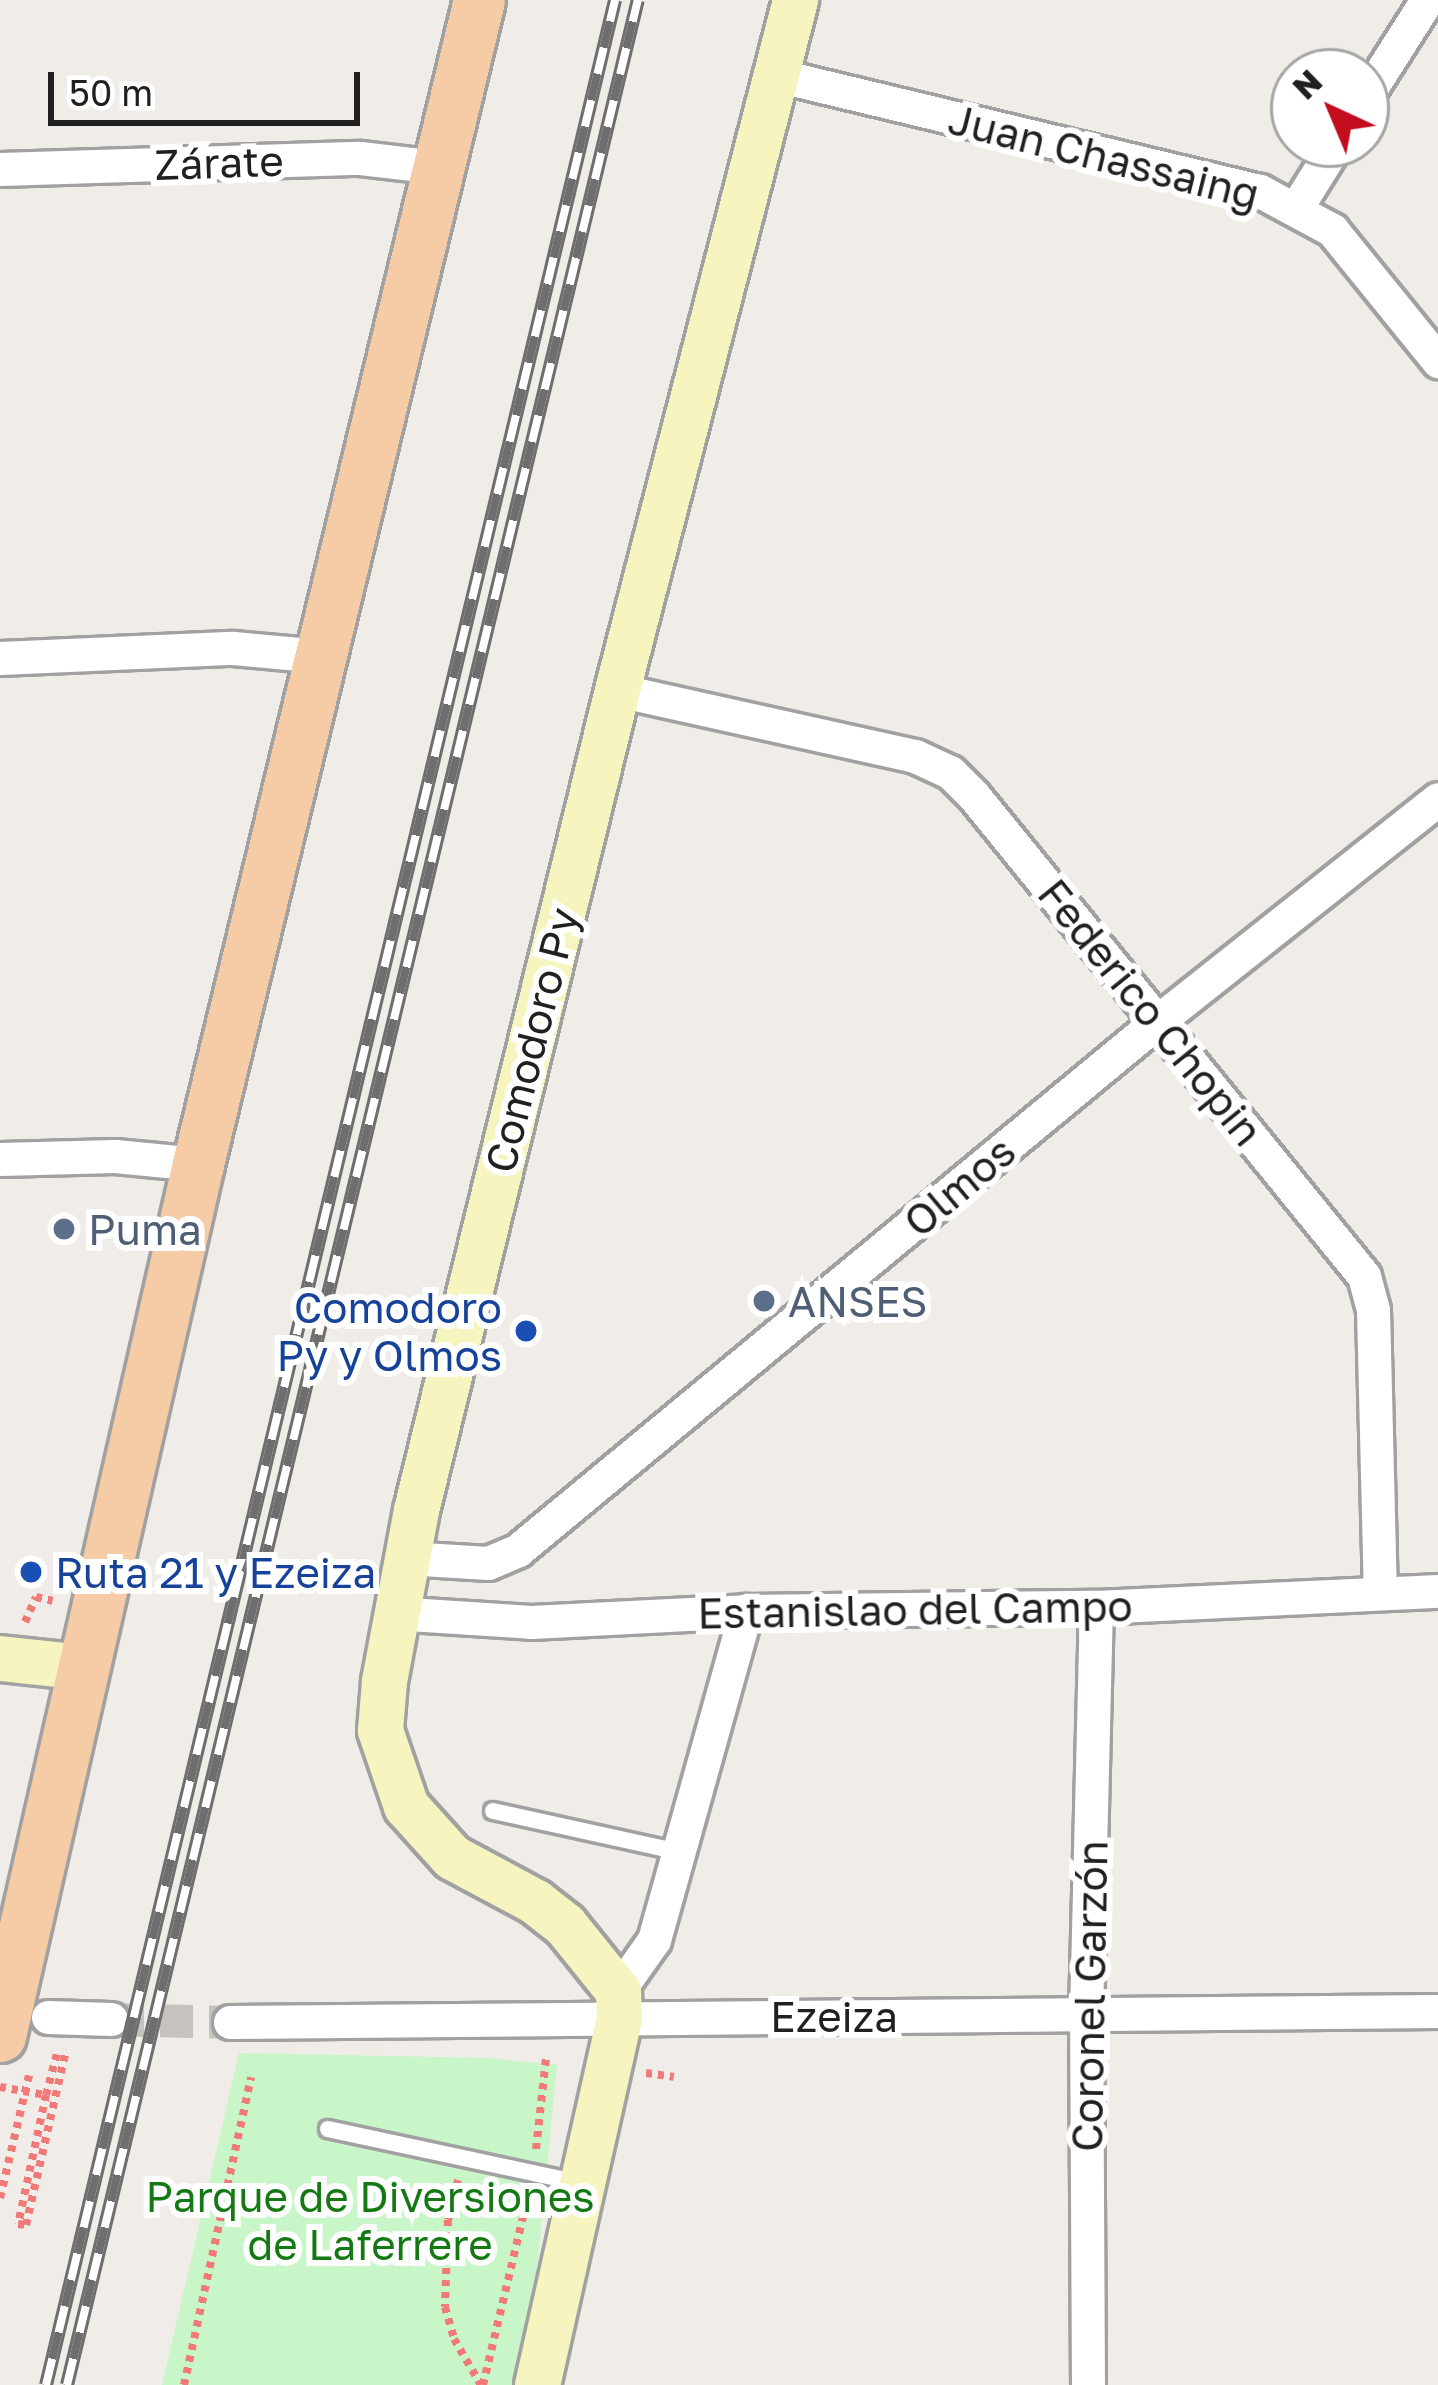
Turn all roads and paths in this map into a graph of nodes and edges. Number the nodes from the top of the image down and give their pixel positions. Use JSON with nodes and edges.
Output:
{"nodes":[{"id":1,"x":478,"y":0,"type":"edge"},
{"id":2,"x":795,"y":0,"type":"edge"},
{"id":3,"x":1426,"y":0,"type":"edge"},
{"id":4,"x":1390,"y":58,"type":"edge"},
{"id":5,"x":776,"y":75,"type":"junction"},
{"id":6,"x":438,"y":166,"type":"junction"},
{"id":7,"x":1321,"y":168,"type":"edge"},
{"id":8,"x":0,"y":169,"type":"edge"},
{"id":9,"x":1296,"y":208,"type":"junction"},
{"id":10,"x":1438,"y":361,"type":"edge"},
{"id":11,"x":322,"y":656,"type":"junction"},
{"id":12,"x":0,"y":658,"type":"edge"},
{"id":13,"x":617,"y":690,"type":"junction"},
{"id":14,"x":1438,"y":799,"type":"edge"},
{"id":15,"x":1158,"y":1021,"type":"junction"},
{"id":16,"x":0,"y":1159,"type":"edge"},
{"id":17,"x":198,"y":1163,"type":"junction"},
{"id":18,"x":406,"y":1558,"type":"junction"},
{"id":19,"x":1438,"y":1591,"type":"edge"},
{"id":20,"x":1380,"y":1593,"type":"junction"},
{"id":21,"x":1096,"y":1607,"type":"junction"},
{"id":22,"x":746,"y":1611,"type":"junction"},
{"id":23,"x":393,"y":1613,"type":"junction"},
{"id":24,"x":0,"y":1658,"type":"edge"},
{"id":25,"x":82,"y":1667,"type":"junction"},
{"id":26,"x":493,"y":1811,"type":"dead end"},
{"id":27,"x":679,"y":1852,"type":"junction"},
{"id":28,"x":618,"y":2005,"type":"junction"},
{"id":29,"x":1438,"y":2011,"type":"edge"},
{"id":30,"x":1086,"y":2014,"type":"junction"},
{"id":31,"x":111,"y":2019,"type":"tunnel mouth"},
{"id":32,"x":230,"y":2022,"type":"tunnel mouth"},
{"id":33,"x":58,"y":2027,"type":"joint"},
{"id":34,"x":0,"y":2036,"type":"edge"},
{"id":35,"x":546,"y":2059,"type":"dead end"},
{"id":36,"x":54,"y":2065,"type":"dead end"},
{"id":37,"x":251,"y":2077,"type":"dead end"},
{"id":38,"x":0,"y":2087,"type":"edge"},
{"id":39,"x":46,"y":2095,"type":"junction"},
{"id":40,"x":328,"y":2128,"type":"dead end"},
{"id":41,"x":463,"y":2158,"type":"junction"},
{"id":42,"x":533,"y":2173,"type":"junction"},
{"id":43,"x":582,"y":2183,"type":"junction"},
{"id":44,"x":184,"y":2385,"type":"edge"},
{"id":45,"x":482,"y":2385,"type":"edge"},
{"id":46,"x":536,"y":2385,"type":"edge"},
{"id":47,"x":1088,"y":2385,"type":"edge"}],
"edges":[{"from":1,"to":6,"type":"main road"},
{"from":2,"to":5,"type":"main road","name":"Comodoro Py"},
{"from":3,"to":4,"type":"street"},
{"from":5,"to":9,"type":"street","name":"Juan Chassaing"},
{"from":5,"to":13,"type":"main road","name":"Comodoro Py"},
{"from":6,"to":8,"type":"street","name":"Zárate"},
{"from":6,"to":11,"type":"main road"},
{"from":7,"to":9,"type":"street"},
{"from":9,"to":10,"type":"street","name":"Juan Chassaing"},
{"from":11,"to":12,"type":"street"},
{"from":11,"to":17,"type":"main road"},
{"from":13,"to":15,"type":"street","name":"Federico Chopin"},
{"from":13,"to":18,"type":"main road","name":"Comodoro Py"},
{"from":14,"to":15,"type":"street","name":"Olmos"},
{"from":15,"to":18,"type":"street","name":"Olmos"},
{"from":15,"to":20,"type":"street","name":"Federico Chopin"},
{"from":16,"to":17,"type":"street"},
{"from":17,"to":25,"type":"main road"},
{"from":18,"to":23,"type":"main road","name":"Comodoro Py"},
{"from":19,"to":20,"type":"street","name":"Estanislao del Campo"},
{"from":20,"to":21,"type":"street","name":"Estanislao del Campo"},
{"from":21,"to":22,"type":"street","name":"Estanislao del Campo"},
{"from":21,"to":30,"type":"street","name":"Coronel Garzón"},
{"from":22,"to":23,"type":"street","name":"Estanislao del Campo"},
{"from":22,"to":27,"type":"street"},
{"from":23,"to":28,"type":"main road","name":"Comodoro Py"},
{"from":24,"to":25,"type":"main road"},
{"from":25,"to":34,"type":"main road"},
{"from":26,"to":27,"type":"lane"},
{"from":27,"to":28,"type":"street"},
{"from":28,"to":30,"type":"street","name":"Ezeiza"},
{"from":28,"to":32,"type":"street","name":"Ezeiza"},
{"from":28,"to":43,"type":"main road"},
{"from":29,"to":30,"type":"street","name":"Ezeiza"},
{"from":30,"to":47,"type":"street","name":"Coronel Garzón"},
{"from":31,"to":33,"type":"street"},
{"from":33,"to":39,"type":"path"},
{"from":35,"to":42,"type":"path"},
{"from":36,"to":39,"type":"path"},
{"from":37,"to":44,"type":"path"},
{"from":38,"to":39,"type":"path"},
{"from":40,"to":41,"type":"lane"},
{"from":41,"to":42,"type":"lane"},
{"from":41,"to":45,"type":"path"},
{"from":42,"to":43,"type":"lane"},
{"from":42,"to":45,"type":"path"},
{"from":43,"to":46,"type":"main road"}]}
